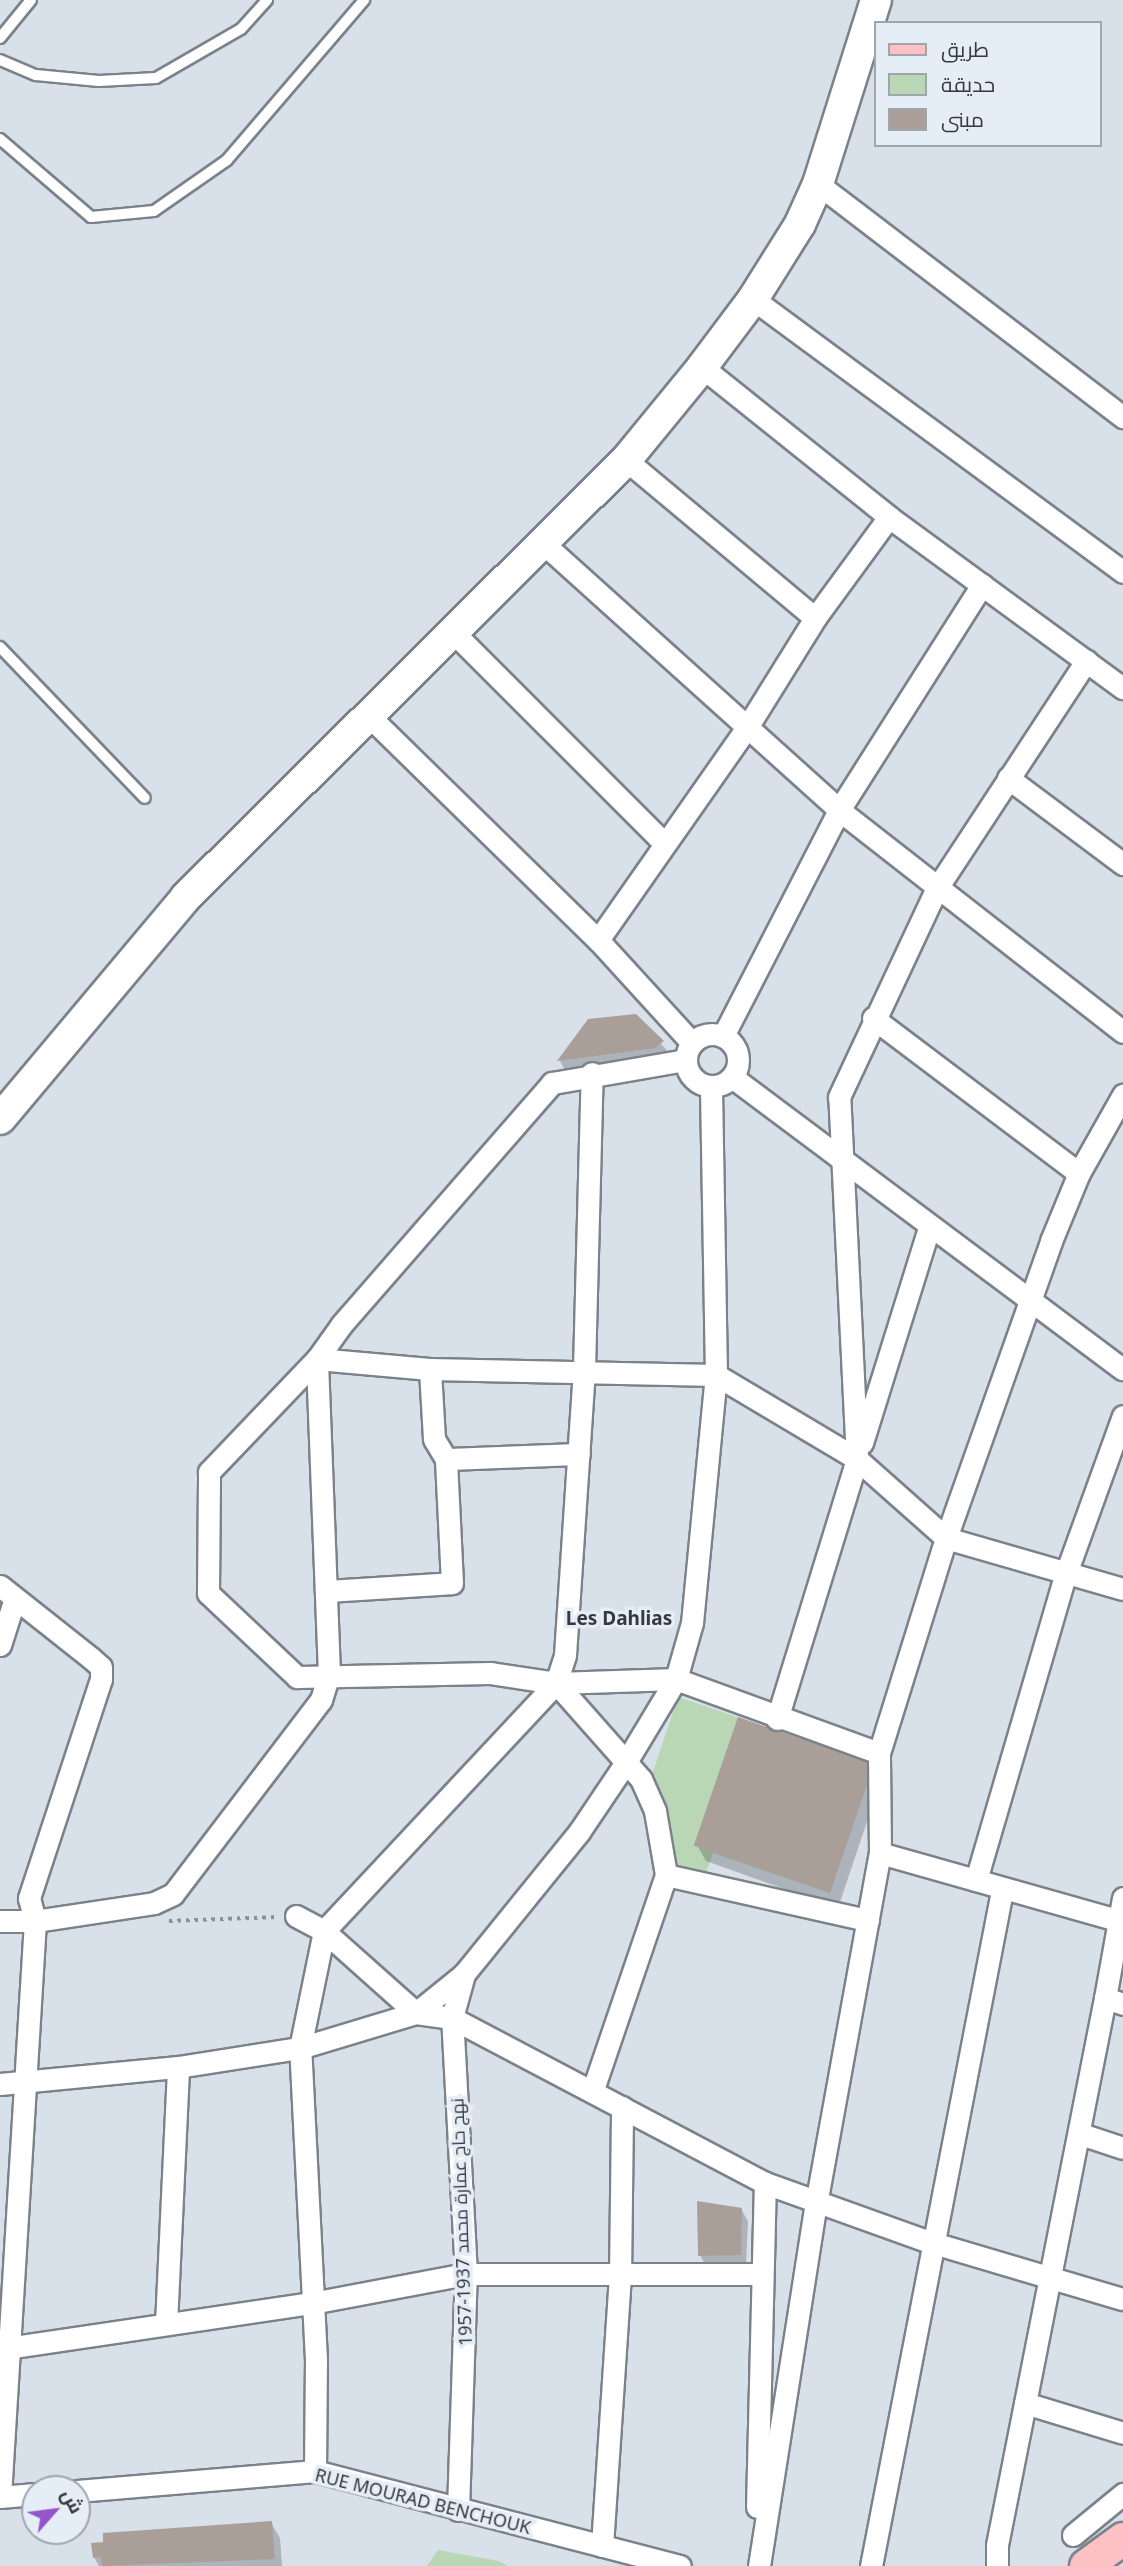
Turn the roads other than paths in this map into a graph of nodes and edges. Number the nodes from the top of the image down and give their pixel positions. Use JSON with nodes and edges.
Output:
{"nodes":[{"id":1,"x":31,"y":0,"type":"edge"},
{"id":2,"x":267,"y":0,"type":"edge"},
{"id":3,"x":364,"y":0,"type":"edge"},
{"id":4,"x":877,"y":0,"type":"edge"},
{"id":5,"x":0,"y":38,"type":"edge"},
{"id":6,"x":0,"y":60,"type":"edge"},
{"id":7,"x":0,"y":139,"type":"edge"},
{"id":8,"x":818,"y":184,"type":"junction"},
{"id":9,"x":753,"y":299,"type":"junction"},
{"id":10,"x":702,"y":368,"type":"junction"},
{"id":11,"x":1123,"y":417,"type":"edge"},
{"id":12,"x":626,"y":460,"type":"junction"},
{"id":13,"x":889,"y":517,"type":"junction"},
{"id":14,"x":544,"y":544,"type":"junction"},
{"id":15,"x":1119,"y":560,"type":"edge"},
{"id":16,"x":982,"y":585,"type":"junction"},
{"id":17,"x":815,"y":618,"type":"junction"},
{"id":18,"x":454,"y":635,"type":"junction"},
{"id":19,"x":0,"y":647,"type":"edge"},
{"id":20,"x":1086,"y":660,"type":"junction"},
{"id":21,"x":1123,"y":688,"type":"edge"},
{"id":22,"x":366,"y":713,"type":"junction"},
{"id":23,"x":746,"y":729,"type":"junction"},
{"id":24,"x":1009,"y":778,"type":"junction"},
{"id":25,"x":145,"y":798,"type":"dead end"},
{"id":26,"x":839,"y":810,"type":"junction"},
{"id":27,"x":664,"y":843,"type":"junction"},
{"id":28,"x":1123,"y":864,"type":"edge"},
{"id":29,"x":937,"y":888,"type":"junction"},
{"id":30,"x":598,"y":940,"type":"junction"},
{"id":31,"x":873,"y":1018,"type":"junction"},
{"id":32,"x":1123,"y":1031,"type":"edge"},
{"id":33,"x":723,"y":1036,"type":"junction"},
{"id":34,"x":688,"y":1052,"type":"junction"},
{"id":35,"x":593,"y":1073,"type":"junction"},
{"id":36,"x":732,"y":1077,"type":"junction"},
{"id":37,"x":711,"y":1087,"type":"junction"},
{"id":38,"x":1123,"y":1095,"type":"edge"},
{"id":39,"x":0,"y":1119,"type":"edge"},
{"id":40,"x":842,"y":1157,"type":"junction"},
{"id":41,"x":1079,"y":1173,"type":"junction"},
{"id":42,"x":929,"y":1228,"type":"junction"},
{"id":43,"x":1032,"y":1302,"type":"junction"},
{"id":44,"x":317,"y":1360,"type":"junction"},
{"id":45,"x":430,"y":1369,"type":"junction"},
{"id":46,"x":584,"y":1369,"type":"junction"},
{"id":47,"x":1123,"y":1369,"type":"edge"},
{"id":48,"x":716,"y":1375,"type":"junction"},
{"id":49,"x":1123,"y":1416,"type":"edge"},
{"id":50,"x":579,"y":1454,"type":"junction"},
{"id":51,"x":446,"y":1459,"type":"junction"},
{"id":52,"x":857,"y":1459,"type":"junction"},
{"id":53,"x":946,"y":1538,"type":"junction"},
{"id":54,"x":1065,"y":1576,"type":"junction"},
{"id":55,"x":1123,"y":1589,"type":"edge"},
{"id":56,"x":326,"y":1591,"type":"junction"},
{"id":57,"x":7,"y":1592,"type":"edge"},
{"id":58,"x":0,"y":1645,"type":"edge"},
{"id":59,"x":329,"y":1674,"type":"junction"},
{"id":60,"x":676,"y":1679,"type":"junction"},
{"id":61,"x":556,"y":1683,"type":"junction"},
{"id":62,"x":777,"y":1719,"type":"junction"},
{"id":63,"x":879,"y":1753,"type":"junction"},
{"id":64,"x":626,"y":1762,"type":"junction"},
{"id":65,"x":880,"y":1853,"type":"junction"},
{"id":66,"x":666,"y":1875,"type":"junction"},
{"id":67,"x":976,"y":1880,"type":"junction"},
{"id":68,"x":1002,"y":1891,"type":"junction"},
{"id":69,"x":1123,"y":1898,"type":"edge"},
{"id":70,"x":296,"y":1916,"type":"road end"},
{"id":71,"x":868,"y":1920,"type":"junction"},
{"id":72,"x":1116,"y":1920,"type":"junction"},
{"id":73,"x":0,"y":1921,"type":"edge"},
{"id":74,"x":35,"y":1921,"type":"junction"},
{"id":75,"x":324,"y":1931,"type":"junction"},
{"id":76,"x":464,"y":1974,"type":"junction"},
{"id":77,"x":1114,"y":2001,"type":"edge"},
{"id":78,"x":416,"y":2013,"type":"junction"},
{"id":79,"x":453,"y":2018,"type":"junction"},
{"id":80,"x":300,"y":2048,"type":"junction"},
{"id":81,"x":178,"y":2067,"type":"junction"},
{"id":82,"x":23,"y":2082,"type":"junction"},
{"id":83,"x":0,"y":2084,"type":"edge"},
{"id":84,"x":593,"y":2090,"type":"junction"},
{"id":85,"x":622,"y":2107,"type":"junction"},
{"id":86,"x":1081,"y":2134,"type":"junction"},
{"id":87,"x":1123,"y":2148,"type":"edge"},
{"id":88,"x":765,"y":2183,"type":"junction"},
{"id":89,"x":816,"y":2204,"type":"junction"},
{"id":90,"x":930,"y":2242,"type":"junction"},
{"id":91,"x":466,"y":2274,"type":"junction"},
{"id":92,"x":762,"y":2274,"type":"junction"},
{"id":93,"x":620,"y":2277,"type":"junction"},
{"id":94,"x":1051,"y":2277,"type":"junction"},
{"id":95,"x":1123,"y":2299,"type":"edge"},
{"id":96,"x":312,"y":2303,"type":"junction"},
{"id":97,"x":166,"y":2324,"type":"junction"},
{"id":98,"x":4,"y":2348,"type":"edge"},
{"id":99,"x":1025,"y":2403,"type":"junction"},
{"id":100,"x":1123,"y":2433,"type":"edge"},
{"id":101,"x":315,"y":2471,"type":"junction"},
{"id":102,"x":91,"y":2489,"type":"edge"},
{"id":103,"x":1123,"y":2494,"type":"edge"},
{"id":104,"x":21,"y":2495,"type":"edge"},
{"id":105,"x":0,"y":2497,"type":"edge"},
{"id":106,"x":458,"y":2511,"type":"junction"},
{"id":107,"x":1073,"y":2535,"type":"dead end"},
{"id":108,"x":1123,"y":2539,"type":"edge"},
{"id":109,"x":602,"y":2546,"type":"junction"},
{"id":110,"x":680,"y":2566,"type":"edge"},
{"id":111,"x":757,"y":2566,"type":"edge"},
{"id":112,"x":871,"y":2566,"type":"edge"},
{"id":113,"x":998,"y":2566,"type":"edge"},
{"id":114,"x":1086,"y":2566,"type":"edge"}],
"edges":[{"from":1,"to":5,"type":"lane"},
{"from":2,"to":6,"type":"lane"},
{"from":3,"to":7,"type":"lane"},
{"from":4,"to":8,"type":"street"},
{"from":8,"to":9,"type":"street"},
{"from":8,"to":11,"type":"street"},
{"from":9,"to":10,"type":"street"},
{"from":9,"to":15,"type":"street"},
{"from":10,"to":12,"type":"street"},
{"from":10,"to":13,"type":"street"},
{"from":12,"to":14,"type":"street"},
{"from":12,"to":17,"type":"street"},
{"from":13,"to":16,"type":"street"},
{"from":13,"to":17,"type":"street"},
{"from":14,"to":18,"type":"street"},
{"from":14,"to":23,"type":"street"},
{"from":16,"to":20,"type":"street"},
{"from":16,"to":26,"type":"street"},
{"from":17,"to":23,"type":"street"},
{"from":18,"to":22,"type":"street"},
{"from":18,"to":27,"type":"street"},
{"from":19,"to":25,"type":"lane"},
{"from":20,"to":21,"type":"street"},
{"from":20,"to":24,"type":"street"},
{"from":22,"to":30,"type":"street"},
{"from":22,"to":39,"type":"street"},
{"from":23,"to":26,"type":"street"},
{"from":23,"to":27,"type":"street"},
{"from":24,"to":28,"type":"street"},
{"from":24,"to":29,"type":"street"},
{"from":26,"to":29,"type":"street"},
{"from":26,"to":33,"type":"street"},
{"from":27,"to":30,"type":"street"},
{"from":29,"to":31,"type":"street"},
{"from":29,"to":32,"type":"street"},
{"from":30,"to":34,"type":"street"},
{"from":31,"to":40,"type":"street"},
{"from":31,"to":41,"type":"street"},
{"from":33,"to":34,"type":"street"},
{"from":33,"to":36,"type":"street"},
{"from":34,"to":35,"type":"street"},
{"from":34,"to":37,"type":"street"},
{"from":35,"to":44,"type":"street"},
{"from":35,"to":46,"type":"street"},
{"from":36,"to":37,"type":"street"},
{"from":36,"to":40,"type":"street"},
{"from":37,"to":48,"type":"street"},
{"from":38,"to":41,"type":"street"},
{"from":40,"to":42,"type":"street"},
{"from":40,"to":52,"type":"street"},
{"from":41,"to":43,"type":"street"},
{"from":42,"to":43,"type":"street"},
{"from":42,"to":52,"type":"street"},
{"from":43,"to":47,"type":"street"},
{"from":43,"to":53,"type":"street"},
{"from":44,"to":45,"type":"street"},
{"from":44,"to":56,"type":"street"},
{"from":44,"to":59,"type":"street"},
{"from":45,"to":46,"type":"street"},
{"from":45,"to":51,"type":"street"},
{"from":46,"to":48,"type":"street"},
{"from":46,"to":50,"type":"street"},
{"from":48,"to":52,"type":"street"},
{"from":48,"to":60,"type":"street"},
{"from":49,"to":54,"type":"street"},
{"from":50,"to":51,"type":"street"},
{"from":50,"to":61,"type":"street"},
{"from":51,"to":56,"type":"street"},
{"from":52,"to":53,"type":"street"},
{"from":52,"to":62,"type":"street"},
{"from":53,"to":54,"type":"street"},
{"from":53,"to":63,"type":"street"},
{"from":54,"to":55,"type":"street"},
{"from":54,"to":67,"type":"street"},
{"from":56,"to":59,"type":"street"},
{"from":57,"to":58,"type":"street"},
{"from":57,"to":74,"type":"street"},
{"from":59,"to":61,"type":"street"},
{"from":59,"to":74,"type":"street"},
{"from":60,"to":61,"type":"street"},
{"from":60,"to":62,"type":"street"},
{"from":60,"to":64,"type":"street"},
{"from":61,"to":64,"type":"street"},
{"from":61,"to":75,"type":"street"},
{"from":62,"to":63,"type":"street"},
{"from":63,"to":65,"type":"street"},
{"from":64,"to":66,"type":"street"},
{"from":64,"to":76,"type":"street"},
{"from":65,"to":67,"type":"street"},
{"from":65,"to":71,"type":"street"},
{"from":66,"to":71,"type":"street"},
{"from":66,"to":84,"type":"street"},
{"from":67,"to":68,"type":"street"},
{"from":68,"to":72,"type":"street"},
{"from":68,"to":90,"type":"street"},
{"from":69,"to":72,"type":"street"},
{"from":70,"to":75,"type":"street"},
{"from":71,"to":89,"type":"street"},
{"from":72,"to":77,"type":"street"},
{"from":73,"to":74,"type":"street"},
{"from":74,"to":82,"type":"street"},
{"from":75,"to":78,"type":"street"},
{"from":75,"to":80,"type":"street"},
{"from":76,"to":78,"type":"street"},
{"from":76,"to":79,"type":"street","name":"نهج حاج عمارة محمد 1937-1957"},
{"from":77,"to":86,"type":"street"},
{"from":78,"to":79,"type":"street"},
{"from":78,"to":80,"type":"street"},
{"from":79,"to":84,"type":"street"},
{"from":79,"to":91,"type":"street","name":"نهج حاج عمارة محمد 1937-1957"},
{"from":80,"to":81,"type":"street"},
{"from":80,"to":96,"type":"street"},
{"from":81,"to":82,"type":"street"},
{"from":81,"to":97,"type":"street"},
{"from":82,"to":83,"type":"street"},
{"from":82,"to":98,"type":"street"},
{"from":84,"to":85,"type":"street"},
{"from":85,"to":88,"type":"street"},
{"from":85,"to":93,"type":"street"},
{"from":86,"to":87,"type":"street"},
{"from":86,"to":94,"type":"street"},
{"from":88,"to":89,"type":"street"},
{"from":88,"to":92,"type":"street"},
{"from":89,"to":90,"type":"street"},
{"from":89,"to":111,"type":"street"},
{"from":90,"to":94,"type":"street"},
{"from":90,"to":112,"type":"street"},
{"from":91,"to":93,"type":"street"},
{"from":91,"to":96,"type":"street"},
{"from":91,"to":106,"type":"street","name":"نهج حاج عمارة محمد 1937-1957"},
{"from":92,"to":93,"type":"street"},
{"from":92,"to":111,"type":"street"},
{"from":93,"to":109,"type":"street"},
{"from":94,"to":95,"type":"street"},
{"from":94,"to":99,"type":"street"},
{"from":96,"to":97,"type":"street"},
{"from":96,"to":101,"type":"street"},
{"from":97,"to":98,"type":"street"},
{"from":98,"to":105,"type":"street"},
{"from":99,"to":100,"type":"street"},
{"from":99,"to":113,"type":"street"},
{"from":101,"to":102,"type":"street","name":"RUE MOURAD BENCHOUK"},
{"from":101,"to":106,"type":"street","name":"RUE MOURAD BENCHOUK"},
{"from":103,"to":107,"type":"street"},
{"from":104,"to":105,"type":"street"},
{"from":106,"to":109,"type":"street","name":"RUE MOURAD BENCHOUK"},
{"from":108,"to":114,"type":"main road"},
{"from":109,"to":110,"type":"street","name":"RUE MOURAD BENCHOUK"}]}
